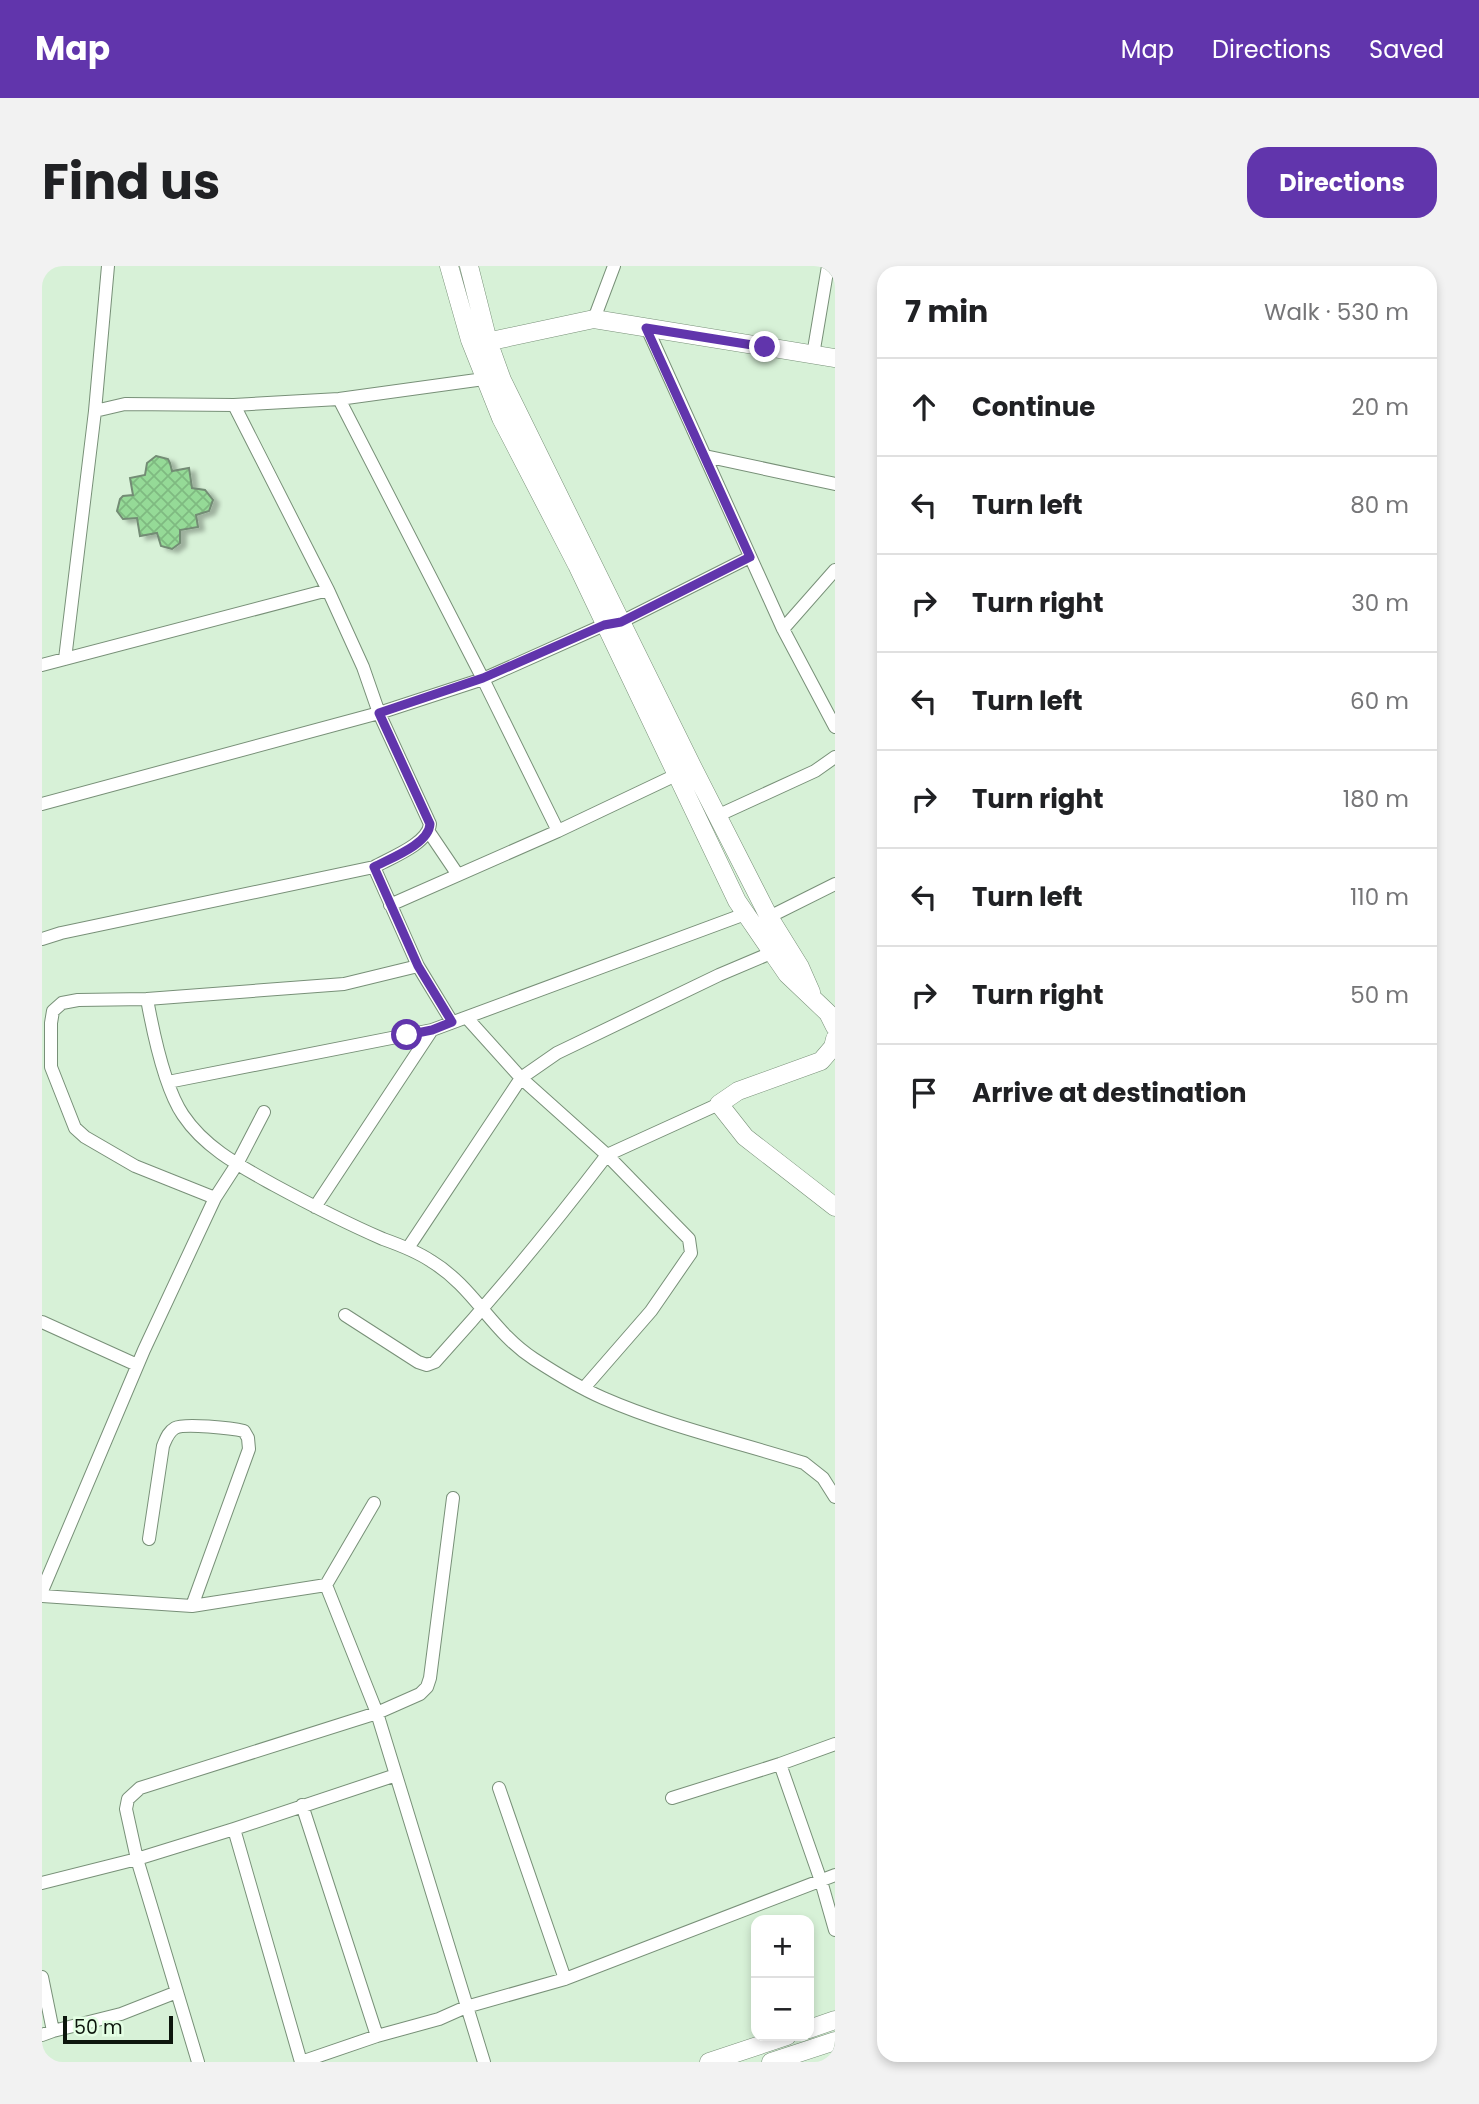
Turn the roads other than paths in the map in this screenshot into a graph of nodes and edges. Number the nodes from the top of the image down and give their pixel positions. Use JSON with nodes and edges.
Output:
{"nodes":[{"id":1,"x":108,"y":266,"type":"edge"},
{"id":2,"x":449,"y":266,"type":"edge"},
{"id":3,"x":469,"y":266,"type":"edge"},
{"id":4,"x":614,"y":266,"type":"edge"},
{"id":5,"x":828,"y":266,"type":"edge"},
{"id":6,"x":594,"y":319,"type":"junction"},
{"id":7,"x":646,"y":328,"type":"junction"},
{"id":8,"x":480,"y":344,"type":"junction"},
{"id":9,"x":813,"y":355,"type":"junction"},
{"id":10,"x":835,"y":358,"type":"edge"},
{"id":11,"x":491,"y":375,"type":"junction"},
{"id":12,"x":339,"y":399,"type":"junction"},
{"id":13,"x":234,"y":405,"type":"junction"},
{"id":14,"x":95,"y":411,"type":"junction"},
{"id":15,"x":705,"y":456,"type":"junction"},
{"id":16,"x":835,"y":484,"type":"edge"},
{"id":17,"x":750,"y":557,"type":"junction"},
{"id":18,"x":835,"y":570,"type":"edge"},
{"id":19,"x":328,"y":590,"type":"junction"},
{"id":20,"x":613,"y":623,"type":"junction"},
{"id":21,"x":783,"y":629,"type":"junction"},
{"id":22,"x":65,"y":659,"type":"junction"},
{"id":23,"x":42,"y":665,"type":"edge"},
{"id":24,"x":483,"y":678,"type":"junction"},
{"id":25,"x":379,"y":713,"type":"junction"},
{"id":26,"x":835,"y":727,"type":"edge"},
{"id":27,"x":835,"y":757,"type":"edge"},
{"id":28,"x":676,"y":775,"type":"junction"},
{"id":29,"x":42,"y":804,"type":"edge"},
{"id":30,"x":719,"y":815,"type":"junction"},
{"id":31,"x":558,"y":831,"type":"junction"},
{"id":32,"x":429,"y":832,"type":"junction"},
{"id":33,"x":374,"y":867,"type":"junction"},
{"id":34,"x":458,"y":875,"type":"junction"},
{"id":35,"x":835,"y":884,"type":"edge"},
{"id":36,"x":390,"y":905,"type":"junction"},
{"id":37,"x":744,"y":914,"type":"junction"},
{"id":38,"x":769,"y":917,"type":"junction"},
{"id":39,"x":42,"y":939,"type":"edge"},
{"id":40,"x":771,"y":953,"type":"junction"},
{"id":41,"x":418,"y":966,"type":"junction"},
{"id":42,"x":147,"y":999,"type":"junction"},
{"id":43,"x":816,"y":1003,"type":"junction"},
{"id":44,"x":467,"y":1018,"type":"junction"},
{"id":45,"x":452,"y":1022,"type":"junction"},
{"id":46,"x":835,"y":1027,"type":"edge"},
{"id":47,"x":432,"y":1030,"type":"junction"},
{"id":48,"x":835,"y":1039,"type":"edge"},
{"id":49,"x":51,"y":1066,"type":"junction"},
{"id":50,"x":521,"y":1079,"type":"junction"},
{"id":51,"x":42,"y":1082,"type":"edge"},
{"id":52,"x":168,"y":1082,"type":"junction"},
{"id":53,"x":719,"y":1104,"type":"junction"},
{"id":54,"x":264,"y":1112,"type":"dead end"},
{"id":55,"x":607,"y":1156,"type":"junction"},
{"id":56,"x":237,"y":1164,"type":"junction"},
{"id":57,"x":215,"y":1198,"type":"junction"},
{"id":58,"x":315,"y":1207,"type":"junction"},
{"id":59,"x":835,"y":1207,"type":"edge"},
{"id":60,"x":408,"y":1248,"type":"junction"},
{"id":61,"x":483,"y":1309,"type":"junction"},
{"id":62,"x":345,"y":1315,"type":"dead end"},
{"id":63,"x":43,"y":1325,"type":"edge"},
{"id":64,"x":137,"y":1365,"type":"junction"},
{"id":65,"x":584,"y":1388,"type":"junction"},
{"id":66,"x":835,"y":1497,"type":"edge"},
{"id":67,"x":453,"y":1498,"type":"dead end"},
{"id":68,"x":374,"y":1503,"type":"dead end"},
{"id":69,"x":149,"y":1539,"type":"dead end"},
{"id":70,"x":326,"y":1585,"type":"junction"},
{"id":71,"x":42,"y":1594,"type":"edge"},
{"id":72,"x":192,"y":1606,"type":"junction"},
{"id":73,"x":377,"y":1713,"type":"junction"},
{"id":74,"x":835,"y":1744,"type":"edge"},
{"id":75,"x":780,"y":1764,"type":"junction"},
{"id":76,"x":396,"y":1775,"type":"junction"},
{"id":77,"x":499,"y":1788,"type":"dead end"},
{"id":78,"x":672,"y":1798,"type":"dead end"},
{"id":79,"x":302,"y":1805,"type":"junction"},
{"id":80,"x":234,"y":1829,"type":"junction"},
{"id":81,"x":137,"y":1859,"type":"junction"},
{"id":82,"x":835,"y":1875,"type":"edge"},
{"id":83,"x":821,"y":1881,"type":"junction"},
{"id":84,"x":42,"y":1884,"type":"edge"},
{"id":85,"x":835,"y":1930,"type":"edge"},
{"id":86,"x":42,"y":1977,"type":"edge"},
{"id":87,"x":565,"y":1979,"type":"junction"},
{"id":88,"x":177,"y":1992,"type":"junction"},
{"id":89,"x":466,"y":2007,"type":"junction"},
{"id":90,"x":835,"y":2020,"type":"edge"},
{"id":91,"x":814,"y":2027,"type":"edge"},
{"id":92,"x":48,"y":2033,"type":"edge"},
{"id":93,"x":377,"y":2036,"type":"junction"},
{"id":94,"x":772,"y":2041,"type":"edge"},
{"id":95,"x":835,"y":2041,"type":"edge"},
{"id":96,"x":198,"y":2062,"type":"edge"},
{"id":97,"x":484,"y":2062,"type":"edge"},
{"id":98,"x":709,"y":2062,"type":"edge"},
{"id":99,"x":771,"y":2062,"type":"edge"}],
"edges":[{"from":1,"to":14,"type":"street"},
{"from":2,"to":8,"type":"street"},
{"from":3,"to":8,"type":"street"},
{"from":4,"to":6,"type":"street"},
{"from":5,"to":9,"type":"street"},
{"from":6,"to":7,"type":"street"},
{"from":6,"to":8,"type":"street"},
{"from":7,"to":9,"type":"street"},
{"from":7,"to":15,"type":"street"},
{"from":8,"to":11,"type":"street"},
{"from":9,"to":10,"type":"street"},
{"from":11,"to":12,"type":"street"},
{"from":11,"to":20,"type":"street"},
{"from":12,"to":13,"type":"street"},
{"from":12,"to":24,"type":"street"},
{"from":13,"to":14,"type":"street"},
{"from":13,"to":19,"type":"street"},
{"from":14,"to":22,"type":"street"},
{"from":15,"to":16,"type":"street"},
{"from":15,"to":17,"type":"street"},
{"from":17,"to":20,"type":"street"},
{"from":17,"to":21,"type":"street"},
{"from":18,"to":21,"type":"street"},
{"from":19,"to":22,"type":"street"},
{"from":19,"to":25,"type":"street"},
{"from":20,"to":24,"type":"street"},
{"from":20,"to":28,"type":"street"},
{"from":20,"to":30,"type":"street"},
{"from":21,"to":26,"type":"street"},
{"from":22,"to":23,"type":"street"},
{"from":24,"to":25,"type":"street"},
{"from":24,"to":31,"type":"street"},
{"from":25,"to":29,"type":"street"},
{"from":25,"to":32,"type":"street"},
{"from":27,"to":30,"type":"street"},
{"from":28,"to":31,"type":"street"},
{"from":28,"to":37,"type":"street"},
{"from":30,"to":38,"type":"street"},
{"from":31,"to":34,"type":"street"},
{"from":32,"to":33,"type":"street"},
{"from":32,"to":34,"type":"street"},
{"from":33,"to":36,"type":"street"},
{"from":33,"to":39,"type":"street"},
{"from":34,"to":36,"type":"street"},
{"from":35,"to":38,"type":"street"},
{"from":36,"to":41,"type":"street"},
{"from":37,"to":40,"type":"street"},
{"from":37,"to":44,"type":"street"},
{"from":38,"to":43,"type":"street"},
{"from":40,"to":43,"type":"street"},
{"from":40,"to":50,"type":"street"},
{"from":41,"to":42,"type":"street"},
{"from":41,"to":45,"type":"street"},
{"from":42,"to":49,"type":"street"},
{"from":42,"to":52,"type":"street"},
{"from":43,"to":46,"type":"street"},
{"from":44,"to":45,"type":"street"},
{"from":44,"to":50,"type":"street"},
{"from":45,"to":47,"type":"street"},
{"from":47,"to":52,"type":"street"},
{"from":47,"to":58,"type":"street"},
{"from":48,"to":53,"type":"street"},
{"from":49,"to":51,"type":"street"},
{"from":49,"to":57,"type":"street"},
{"from":50,"to":55,"type":"street"},
{"from":50,"to":60,"type":"street"},
{"from":52,"to":56,"type":"street"},
{"from":53,"to":55,"type":"street"},
{"from":53,"to":59,"type":"street"},
{"from":54,"to":56,"type":"street"},
{"from":55,"to":61,"type":"street"},
{"from":55,"to":65,"type":"street"},
{"from":56,"to":57,"type":"street"},
{"from":56,"to":58,"type":"street"},
{"from":57,"to":64,"type":"street"},
{"from":58,"to":60,"type":"street"},
{"from":60,"to":61,"type":"street"},
{"from":61,"to":62,"type":"street"},
{"from":61,"to":65,"type":"street"},
{"from":63,"to":64,"type":"street"},
{"from":64,"to":71,"type":"street"},
{"from":65,"to":66,"type":"street"},
{"from":67,"to":73,"type":"street"},
{"from":68,"to":70,"type":"street"},
{"from":69,"to":72,"type":"street"},
{"from":70,"to":72,"type":"street"},
{"from":70,"to":73,"type":"street"},
{"from":71,"to":72,"type":"street"},
{"from":73,"to":76,"type":"street"},
{"from":73,"to":81,"type":"street"},
{"from":74,"to":75,"type":"street"},
{"from":75,"to":78,"type":"street"},
{"from":75,"to":83,"type":"street"},
{"from":76,"to":79,"type":"street"},
{"from":76,"to":89,"type":"street"},
{"from":77,"to":87,"type":"street"},
{"from":79,"to":80,"type":"street"},
{"from":79,"to":93,"type":"street"},
{"from":80,"to":81,"type":"street"},
{"from":80,"to":93,"type":"street"},
{"from":81,"to":84,"type":"street"},
{"from":81,"to":88,"type":"street"},
{"from":82,"to":83,"type":"street"},
{"from":83,"to":85,"type":"street"},
{"from":83,"to":87,"type":"street"},
{"from":86,"to":92,"type":"street"},
{"from":87,"to":89,"type":"street"},
{"from":88,"to":92,"type":"street"},
{"from":88,"to":96,"type":"street"},
{"from":89,"to":93,"type":"street"},
{"from":89,"to":97,"type":"street"},
{"from":90,"to":91,"type":"street"},
{"from":94,"to":98,"type":"street"},
{"from":95,"to":99,"type":"street"}]}
